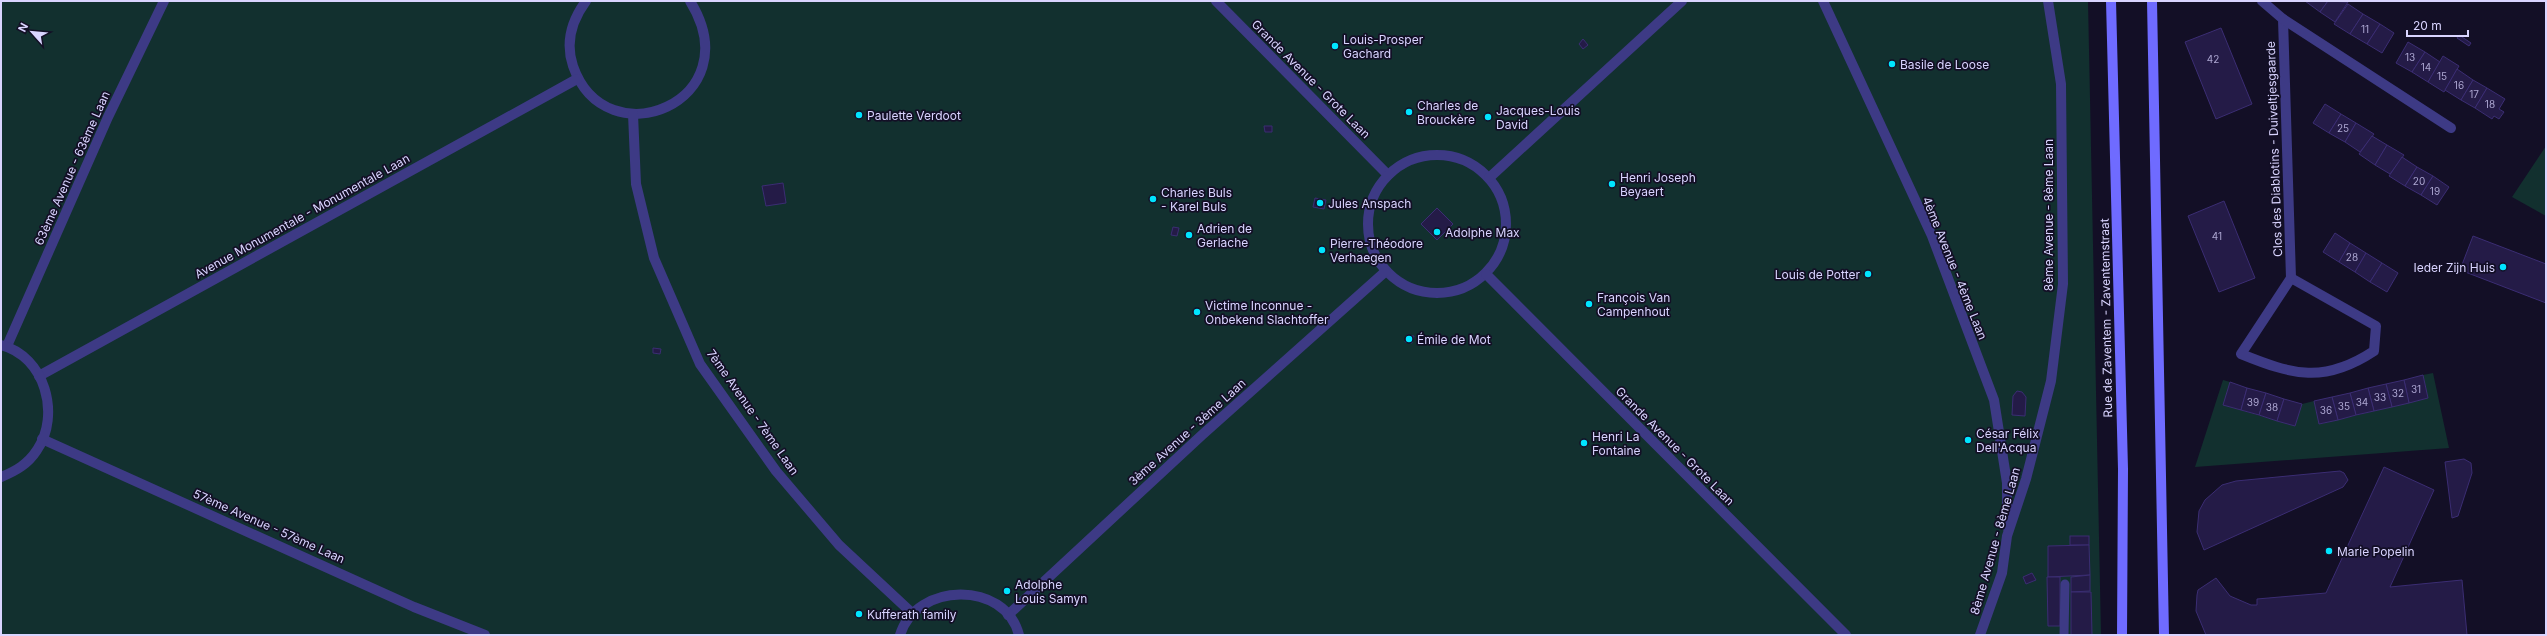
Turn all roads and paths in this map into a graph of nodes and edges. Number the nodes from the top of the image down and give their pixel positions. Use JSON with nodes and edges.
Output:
{"nodes":[{"id":1,"x":164,"y":1,"type":"edge"},
{"id":2,"x":586,"y":1,"type":"edge"},
{"id":3,"x":690,"y":1,"type":"edge"},
{"id":4,"x":1216,"y":1,"type":"edge"},
{"id":5,"x":1682,"y":1,"type":"edge"},
{"id":6,"x":1823,"y":1,"type":"edge"},
{"id":7,"x":2048,"y":1,"type":"edge"},
{"id":8,"x":2111,"y":1,"type":"edge"},
{"id":9,"x":2152,"y":1,"type":"edge"},
{"id":10,"x":2262,"y":1,"type":"edge"},
{"id":11,"x":2283,"y":19,"type":"junction"},
{"id":12,"x":577,"y":79,"type":"junction"},
{"id":13,"x":633,"y":114,"type":"junction"},
{"id":14,"x":2451,"y":128,"type":"dead end"},
{"id":15,"x":1388,"y":175,"type":"junction"},
{"id":16,"x":1489,"y":178,"type":"junction"},
{"id":17,"x":1386,"y":271,"type":"junction"},
{"id":18,"x":1486,"y":274,"type":"junction"},
{"id":19,"x":2291,"y":278,"type":"junction"},
{"id":20,"x":4,"y":345,"type":"edge"},
{"id":21,"x":40,"y":376,"type":"junction"},
{"id":22,"x":42,"y":439,"type":"junction"},
{"id":23,"x":1,"y":477,"type":"edge"},
{"id":24,"x":2007,"y":536,"type":"junction"},
{"id":25,"x":2065,"y":584,"type":"dead end"},
{"id":26,"x":913,"y":614,"type":"junction"},
{"id":27,"x":1008,"y":615,"type":"junction"},
{"id":28,"x":2164,"y":622,"type":"junction"},
{"id":29,"x":485,"y":635,"type":"edge"},
{"id":30,"x":900,"y":635,"type":"edge"},
{"id":31,"x":1019,"y":635,"type":"edge"},
{"id":32,"x":1846,"y":635,"type":"edge"},
{"id":33,"x":1980,"y":635,"type":"edge"},
{"id":34,"x":2064,"y":635,"type":"edge"},
{"id":35,"x":2122,"y":635,"type":"edge"},
{"id":36,"x":2164,"y":635,"type":"edge"},
{"id":37,"x":2172,"y":635,"type":"edge"}],
"edges":[{"from":1,"to":20,"type":"street","name":"63ème Avenue - 63ème Laan"},
{"from":2,"to":12,"type":"street"},
{"from":3,"to":13,"type":"street"},
{"from":4,"to":15,"type":"street","name":"Grande Avenue - Grote Laan"},
{"from":5,"to":16,"type":"street"},
{"from":6,"to":24,"type":"street","name":"4ème Avenue - 4ème Laan"},
{"from":7,"to":24,"type":"street","name":"8ème Avenue - 8ème Laan"},
{"from":8,"to":35,"type":"main road","name":"Rue de Zaventem - Zaventemstraat"},
{"from":9,"to":28,"type":"main road"},
{"from":10,"to":11,"type":"street"},
{"from":11,"to":14,"type":"street"},
{"from":11,"to":19,"type":"street","name":"Clos des Diablotins - Duiveltjesgaarde"},
{"from":12,"to":13,"type":"street"},
{"from":12,"to":21,"type":"street","name":"Avenue Monumentale - Monumentale Laan"},
{"from":13,"to":26,"type":"street","name":"7ème Avenue - 7ème Laan"},
{"from":15,"to":16,"type":"street"},
{"from":15,"to":17,"type":"street"},
{"from":16,"to":18,"type":"street"},
{"from":17,"to":18,"type":"street"},
{"from":17,"to":27,"type":"street","name":"3ème Avenue - 3ème Laan"},
{"from":18,"to":32,"type":"street","name":"Grande Avenue - Grote Laan"},
{"from":19,"to":19,"type":"street"},
{"from":20,"to":21,"type":"street"},
{"from":21,"to":22,"type":"street"},
{"from":22,"to":23,"type":"street"},
{"from":22,"to":29,"type":"street","name":"57ème Avenue - 57ème Laan"},
{"from":24,"to":33,"type":"street","name":"8ème Avenue - 8ème Laan"},
{"from":25,"to":34,"type":"lane"},
{"from":26,"to":27,"type":"street"},
{"from":26,"to":30,"type":"street"},
{"from":27,"to":31,"type":"street"},
{"from":28,"to":36,"type":"main road"},
{"from":28,"to":37,"type":"main road"}]}
